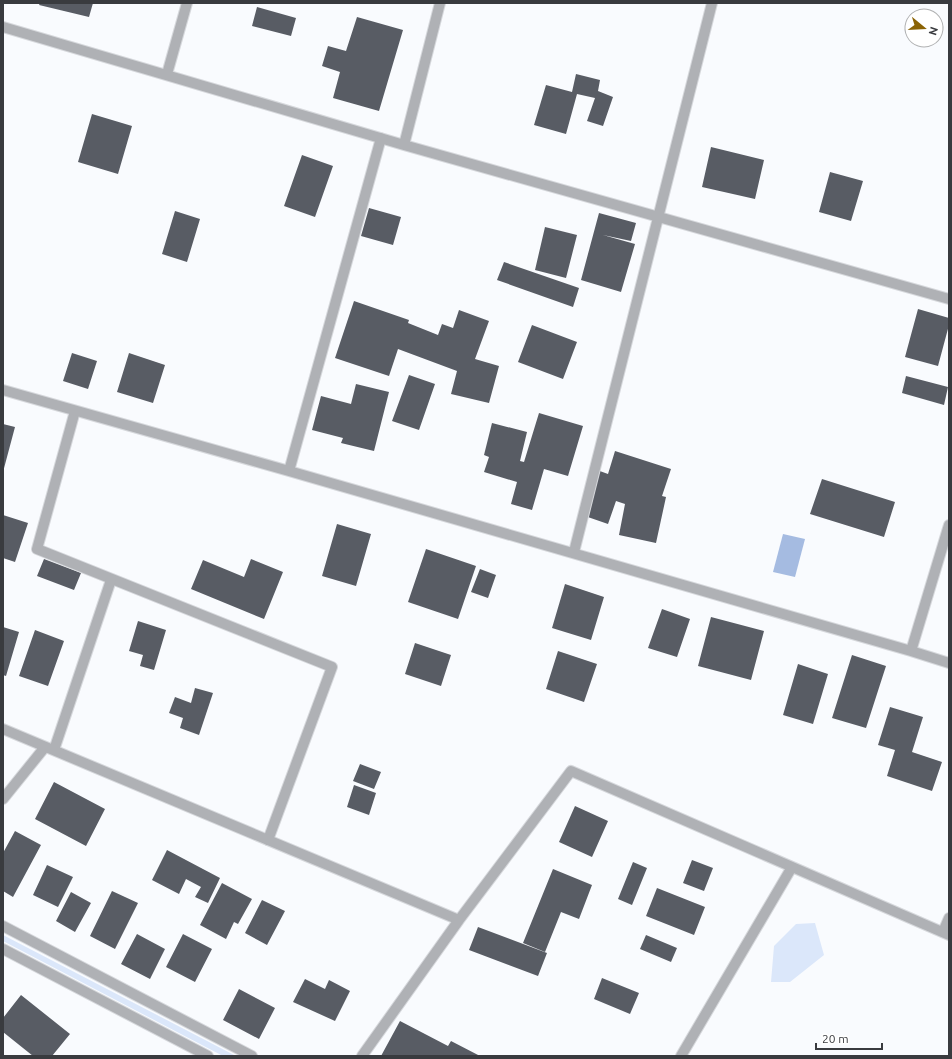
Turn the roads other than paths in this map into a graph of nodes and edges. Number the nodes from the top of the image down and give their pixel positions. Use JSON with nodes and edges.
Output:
{"nodes":[{"id":1,"x":187,"y":3,"type":"edge"},
{"id":2,"x":440,"y":3,"type":"edge"},
{"id":3,"x":712,"y":3,"type":"edge"},
{"id":4,"x":3,"y":26,"type":"edge"},
{"id":5,"x":166,"y":74,"type":"junction"},
{"id":6,"x":381,"y":138,"type":"junction"},
{"id":7,"x":404,"y":145,"type":"junction"},
{"id":8,"x":658,"y":217,"type":"junction"},
{"id":9,"x":949,"y":299,"type":"edge"},
{"id":10,"x":3,"y":390,"type":"edge"},
{"id":11,"x":75,"y":411,"type":"junction"},
{"id":12,"x":289,"y":471,"type":"junction"},
{"id":13,"x":949,"y":525,"type":"edge"},
{"id":14,"x":574,"y":552,"type":"junction"},
{"id":15,"x":111,"y":580,"type":"junction"},
{"id":16,"x":911,"y":651,"type":"junction"},
{"id":17,"x":949,"y":663,"type":"edge"},
{"id":18,"x":3,"y":729,"type":"edge"},
{"id":19,"x":49,"y":749,"type":"junction"},
{"id":20,"x":3,"y":799,"type":"edge"},
{"id":21,"x":268,"y":840,"type":"junction"},
{"id":22,"x":792,"y":867,"type":"junction"},
{"id":23,"x":949,"y":918,"type":"edge"},
{"id":24,"x":459,"y":920,"type":"junction"},
{"id":25,"x":3,"y":926,"type":"edge"},
{"id":26,"x":946,"y":933,"type":"edge"},
{"id":27,"x":3,"y":949,"type":"edge"},
{"id":28,"x":208,"y":1056,"type":"edge"},
{"id":29,"x":252,"y":1056,"type":"edge"},
{"id":30,"x":362,"y":1056,"type":"edge"},
{"id":31,"x":681,"y":1056,"type":"edge"}],
"edges":[{"from":1,"to":5,"type":"street"},
{"from":2,"to":7,"type":"street"},
{"from":3,"to":8,"type":"street"},
{"from":4,"to":5,"type":"street"},
{"from":5,"to":6,"type":"street"},
{"from":6,"to":7,"type":"street"},
{"from":6,"to":12,"type":"street"},
{"from":7,"to":8,"type":"street"},
{"from":8,"to":9,"type":"street"},
{"from":8,"to":14,"type":"street"},
{"from":10,"to":11,"type":"street"},
{"from":11,"to":12,"type":"street"},
{"from":11,"to":15,"type":"street"},
{"from":12,"to":14,"type":"street"},
{"from":13,"to":16,"type":"street"},
{"from":14,"to":16,"type":"street"},
{"from":15,"to":19,"type":"street"},
{"from":15,"to":21,"type":"street"},
{"from":16,"to":17,"type":"street"},
{"from":18,"to":19,"type":"street"},
{"from":19,"to":20,"type":"street"},
{"from":19,"to":21,"type":"street"},
{"from":21,"to":24,"type":"street"},
{"from":22,"to":24,"type":"street"},
{"from":22,"to":26,"type":"street"},
{"from":22,"to":31,"type":"street"},
{"from":23,"to":26,"type":"street"},
{"from":24,"to":30,"type":"street"},
{"from":25,"to":29,"type":"street"},
{"from":27,"to":28,"type":"street"}]}
